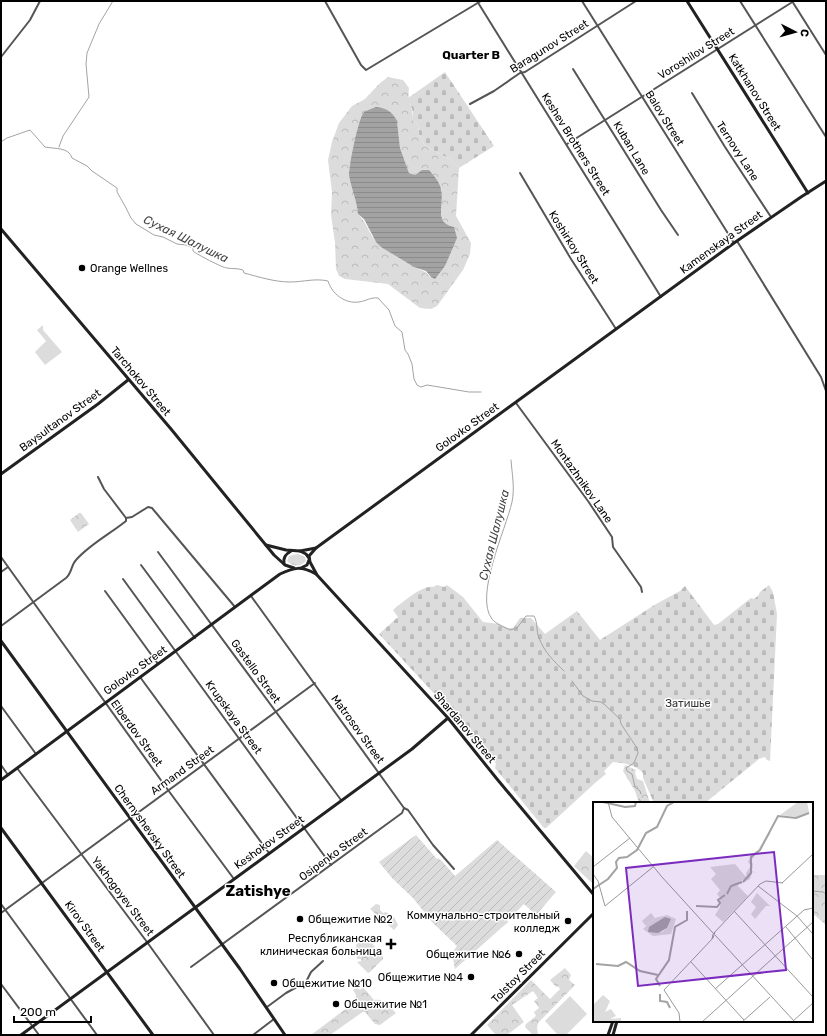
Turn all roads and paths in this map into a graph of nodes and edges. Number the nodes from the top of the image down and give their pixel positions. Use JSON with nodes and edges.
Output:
{"nodes":[{"id":1,"x":40,"y":1,"type":"edge"},
{"id":2,"x":325,"y":1,"type":"edge"},
{"id":3,"x":481,"y":1,"type":"edge"},
{"id":4,"x":582,"y":1,"type":"edge"},
{"id":5,"x":687,"y":1,"type":"edge"},
{"id":6,"x":740,"y":1,"type":"edge"},
{"id":7,"x":793,"y":1,"type":"edge"},
{"id":8,"x":477,"y":2,"type":"edge"},
{"id":9,"x":634,"y":2,"type":"edge"},
{"id":10,"x":597,"y":26,"type":"junction"},
{"id":11,"x":755,"y":26,"type":"junction"},
{"id":12,"x":717,"y":49,"type":"junction"},
{"id":13,"x":826,"y":55,"type":"edge"},
{"id":14,"x":1,"y":57,"type":"edge"},
{"id":15,"x":573,"y":69,"type":"dead end"},
{"id":16,"x":522,"y":73,"type":"junction"},
{"id":17,"x":692,"y":93,"type":"dead end"},
{"id":18,"x":642,"y":97,"type":"junction"},
{"id":19,"x":470,"y":104,"type":"dead end"},
{"id":20,"x":605,"y":120,"type":"junction"},
{"id":21,"x":826,"y":137,"type":"edge"},
{"id":22,"x":566,"y":144,"type":"junction"},
{"id":23,"x":520,"y":173,"type":"dead end"},
{"id":24,"x":826,"y":181,"type":"edge"},
{"id":25,"x":808,"y":193,"type":"junction"},
{"id":26,"x":771,"y":217,"type":"junction"},
{"id":27,"x":1,"y":229,"type":"edge"},
{"id":28,"x":678,"y":234,"type":"dead end"},
{"id":29,"x":736,"y":242,"type":"junction"},
{"id":30,"x":661,"y":296,"type":"junction"},
{"id":31,"x":628,"y":321,"type":"joint"},
{"id":32,"x":616,"y":329,"type":"junction"},
{"id":33,"x":128,"y":380,"type":"junction"},
{"id":34,"x":826,"y":391,"type":"edge"},
{"id":35,"x":516,"y":403,"type":"junction"},
{"id":36,"x":1,"y":474,"type":"edge"},
{"id":37,"x":98,"y":477,"type":"dead end"},
{"id":38,"x":126,"y":518,"type":"junction"},
{"id":39,"x":266,"y":545,"type":"junction"},
{"id":40,"x":316,"y":548,"type":"junction"},
{"id":41,"x":291,"y":551,"type":"junction"},
{"id":42,"x":300,"y":551,"type":"junction"},
{"id":43,"x":158,"y":552,"type":"dead end"},
{"id":44,"x":1,"y":557,"type":"edge"},
{"id":45,"x":309,"y":559,"type":"junction"},
{"id":46,"x":141,"y":565,"type":"dead end"},
{"id":47,"x":285,"y":565,"type":"junction"},
{"id":48,"x":8,"y":567,"type":"junction"},
{"id":49,"x":294,"y":568,"type":"junction"},
{"id":50,"x":302,"y":568,"type":"junction"},
{"id":51,"x":1,"y":572,"type":"edge"},
{"id":52,"x":280,"y":574,"type":"junction"},
{"id":53,"x":317,"y":575,"type":"junction"},
{"id":54,"x":123,"y":579,"type":"dead end"},
{"id":55,"x":105,"y":591,"type":"dead end"},
{"id":56,"x":642,"y":592,"type":"dead end"},
{"id":57,"x":251,"y":596,"type":"junction"},
{"id":58,"x":33,"y":602,"type":"junction"},
{"id":59,"x":236,"y":607,"type":"junction"},
{"id":60,"x":212,"y":624,"type":"junction"},
{"id":61,"x":1,"y":626,"type":"edge"},
{"id":62,"x":195,"y":638,"type":"junction"},
{"id":63,"x":1,"y":641,"type":"edge"},
{"id":64,"x":176,"y":651,"type":"junction"},
{"id":65,"x":158,"y":664,"type":"junction"},
{"id":66,"x":140,"y":677,"type":"junction"},
{"id":67,"x":315,"y":683,"type":"junction"},
{"id":68,"x":105,"y":703,"type":"junction"},
{"id":69,"x":1,"y":706,"type":"edge"},
{"id":70,"x":275,"y":711,"type":"junction"},
{"id":71,"x":448,"y":718,"type":"junction"},
{"id":72,"x":67,"y":731,"type":"junction"},
{"id":73,"x":239,"y":738,"type":"junction"},
{"id":74,"x":36,"y":754,"type":"junction"},
{"id":75,"x":203,"y":764,"type":"junction"},
{"id":76,"x":1,"y":765,"type":"edge"},
{"id":77,"x":17,"y":768,"type":"junction"},
{"id":78,"x":379,"y":772,"type":"junction"},
{"id":79,"x":8,"y":775,"type":"junction"},
{"id":80,"x":1,"y":780,"type":"edge"},
{"id":81,"x":168,"y":790,"type":"junction"},
{"id":82,"x":341,"y":800,"type":"junction"},
{"id":83,"x":404,"y":808,"type":"junction"},
{"id":84,"x":130,"y":818,"type":"junction"},
{"id":85,"x":304,"y":827,"type":"junction"},
{"id":86,"x":1,"y":828,"type":"edge"},
{"id":87,"x":81,"y":853,"type":"junction"},
{"id":88,"x":269,"y":853,"type":"junction"},
{"id":89,"x":331,"y":865,"type":"junction"},
{"id":90,"x":454,"y":869,"type":"dead end"},
{"id":91,"x":234,"y":879,"type":"junction"},
{"id":92,"x":42,"y":882,"type":"junction"},
{"id":93,"x":593,"y":894,"type":"edge"},
{"id":94,"x":1,"y":904,"type":"edge"},
{"id":95,"x":195,"y":908,"type":"junction"},
{"id":96,"x":5,"y":910,"type":"junction"},
{"id":97,"x":1,"y":913,"type":"edge"},
{"id":98,"x":593,"y":914,"type":"edge"},
{"id":99,"x":147,"y":942,"type":"junction"},
{"id":100,"x":222,"y":945,"type":"junction"},
{"id":101,"x":323,"y":961,"type":"dead end"},
{"id":102,"x":191,"y":967,"type":"dead end"},
{"id":103,"x":108,"y":972,"type":"junction"},
{"id":104,"x":1,"y":984,"type":"edge"},
{"id":105,"x":71,"y":999,"type":"junction"},
{"id":106,"x":267,"y":1007,"type":"junction"},
{"id":107,"x":275,"y":1018,"type":"junction"},
{"id":108,"x":613,"y":1022,"type":"edge"},
{"id":109,"x":617,"y":1022,"type":"edge"},
{"id":110,"x":32,"y":1026,"type":"junction"},
{"id":111,"x":284,"y":1034,"type":"edge"},
{"id":112,"x":21,"y":1035,"type":"edge"},
{"id":113,"x":39,"y":1035,"type":"edge"},
{"id":114,"x":97,"y":1035,"type":"edge"},
{"id":115,"x":154,"y":1035,"type":"edge"},
{"id":116,"x":214,"y":1035,"type":"edge"},
{"id":117,"x":253,"y":1035,"type":"edge"},
{"id":118,"x":471,"y":1035,"type":"edge"},
{"id":119,"x":608,"y":1035,"type":"edge"},
{"id":120,"x":613,"y":1035,"type":"edge"}],
"edges":[{"from":1,"to":14,"type":"street"},
{"from":2,"to":8,"type":"street"},
{"from":3,"to":8,"type":"street"},
{"from":4,"to":10,"type":"street","name":"Balov Street"},
{"from":5,"to":12,"type":"street","name":"Katkhanov Street"},
{"from":6,"to":11,"type":"street"},
{"from":7,"to":11,"type":"street","name":"Voroshilov Street"},
{"from":7,"to":13,"type":"street"},
{"from":8,"to":16,"type":"street","name":"Keshev Brothers Street"},
{"from":9,"to":10,"type":"street","name":"Baragunov Street"},
{"from":10,"to":16,"type":"street","name":"Baragunov Street"},
{"from":10,"to":18,"type":"street","name":"Balov Street"},
{"from":11,"to":12,"type":"street","name":"Voroshilov Street"},
{"from":11,"to":21,"type":"street"},
{"from":12,"to":18,"type":"street","name":"Voroshilov Street"},
{"from":12,"to":25,"type":"street","name":"Katkhanov Street"},
{"from":15,"to":20,"type":"street","name":"Kuban Lane"},
{"from":16,"to":19,"type":"street","name":"Baragunov Street"},
{"from":16,"to":22,"type":"street","name":"Keshev Brothers Street"},
{"from":17,"to":26,"type":"street","name":"Ternovy Lane"},
{"from":18,"to":20,"type":"street","name":"Voroshilov Street"},
{"from":18,"to":29,"type":"street","name":"Balov Street"},
{"from":20,"to":22,"type":"street","name":"Voroshilov Street"},
{"from":20,"to":28,"type":"street","name":"Kuban Lane"},
{"from":22,"to":30,"type":"street","name":"Keshev Brothers Street"},
{"from":23,"to":32,"type":"street","name":"Koshirkoy Street"},
{"from":24,"to":25,"type":"street","name":"Kamenskaya Street"},
{"from":25,"to":26,"type":"street","name":"Kamenskaya Street"},
{"from":26,"to":29,"type":"street","name":"Kamenskaya Street"},
{"from":27,"to":33,"type":"street","name":"Tarchokov Street"},
{"from":29,"to":30,"type":"street","name":"Kamenskaya Street"},
{"from":29,"to":34,"type":"street","name":"Balov Street"},
{"from":30,"to":31,"type":"street","name":"Kamenskaya Street"},
{"from":31,"to":32,"type":"street","name":"Golovko Street"},
{"from":32,"to":35,"type":"street","name":"Golovko Street"},
{"from":33,"to":36,"type":"street","name":"Baysultanov Street"},
{"from":33,"to":39,"type":"street","name":"Tarchokov Street"},
{"from":35,"to":40,"type":"street","name":"Golovko Street"},
{"from":35,"to":56,"type":"street","name":"Montazhnikov Lane"},
{"from":37,"to":38,"type":"street"},
{"from":38,"to":58,"type":"street"},
{"from":38,"to":59,"type":"street"},
{"from":39,"to":41,"type":"street"},
{"from":39,"to":47,"type":"street","name":"Tarchokov Street"},
{"from":40,"to":42,"type":"street"},
{"from":40,"to":45,"type":"street"},
{"from":41,"to":42,"type":"street"},
{"from":41,"to":47,"type":"street"},
{"from":42,"to":45,"type":"street"},
{"from":43,"to":60,"type":"street","name":"Gastello Street"},
{"from":44,"to":48,"type":"street","name":"Elberdov Street"},
{"from":45,"to":50,"type":"street"},
{"from":45,"to":53,"type":"street"},
{"from":46,"to":62,"type":"street"},
{"from":47,"to":49,"type":"street"},
{"from":47,"to":52,"type":"street"},
{"from":48,"to":51,"type":"street"},
{"from":48,"to":58,"type":"street","name":"Elberdov Street"},
{"from":49,"to":50,"type":"street"},
{"from":49,"to":52,"type":"street"},
{"from":50,"to":53,"type":"street"},
{"from":52,"to":57,"type":"street","name":"Golovko Street"},
{"from":53,"to":71,"type":"street","name":"Shardanov Street"},
{"from":54,"to":64,"type":"street","name":"Krupskaya Street"},
{"from":55,"to":65,"type":"street"},
{"from":57,"to":59,"type":"street","name":"Golovko Street"},
{"from":57,"to":67,"type":"street","name":"Matrosov Street"},
{"from":58,"to":61,"type":"street"},
{"from":58,"to":68,"type":"street","name":"Elberdov Street"},
{"from":59,"to":60,"type":"street","name":"Golovko Street"},
{"from":60,"to":62,"type":"street","name":"Golovko Street"},
{"from":60,"to":70,"type":"street","name":"Gastello Street"},
{"from":62,"to":64,"type":"street","name":"Golovko Street"},
{"from":63,"to":72,"type":"street","name":"Chernyshevsky Street"},
{"from":64,"to":65,"type":"street","name":"Golovko Street"},
{"from":64,"to":73,"type":"street","name":"Krupskaya Street"},
{"from":65,"to":66,"type":"street","name":"Golovko Street"},
{"from":66,"to":68,"type":"street","name":"Golovko Street"},
{"from":66,"to":75,"type":"street"},
{"from":67,"to":70,"type":"street","name":"Armand Street"},
{"from":67,"to":78,"type":"street","name":"Matrosov Street"},
{"from":68,"to":72,"type":"street","name":"Golovko Street"},
{"from":68,"to":81,"type":"street","name":"Elberdov Street"},
{"from":69,"to":74,"type":"street"},
{"from":70,"to":73,"type":"street","name":"Armand Street"},
{"from":70,"to":82,"type":"street","name":"Gastello Street"},
{"from":71,"to":78,"type":"street","name":"Keshokov Street"},
{"from":71,"to":93,"type":"street","name":"Shardanov Street"},
{"from":72,"to":74,"type":"street","name":"Golovko Street"},
{"from":72,"to":84,"type":"street","name":"Chernyshevsky Street"},
{"from":73,"to":75,"type":"street","name":"Armand Street"},
{"from":73,"to":85,"type":"street","name":"Krupskaya Street"},
{"from":74,"to":77,"type":"street","name":"Golovko Street"},
{"from":75,"to":81,"type":"street","name":"Armand Street"},
{"from":75,"to":88,"type":"street"},
{"from":76,"to":79,"type":"street"},
{"from":77,"to":79,"type":"street","name":"Golovko Street"},
{"from":77,"to":87,"type":"street","name":"Yakhogoyev Street"},
{"from":78,"to":82,"type":"street","name":"Keshokov Street"},
{"from":78,"to":83,"type":"street","name":"Matrosov Street"},
{"from":79,"to":80,"type":"street","name":"Golovko Street"},
{"from":81,"to":84,"type":"street","name":"Armand Street"},
{"from":81,"to":91,"type":"street","name":"Elberdov Street"},
{"from":82,"to":85,"type":"street","name":"Keshokov Street"},
{"from":83,"to":89,"type":"street","name":"Osipenko Street"},
{"from":83,"to":90,"type":"street","name":"Matrosov Street"},
{"from":84,"to":87,"type":"street","name":"Armand Street"},
{"from":84,"to":95,"type":"street","name":"Chernyshevsky Street"},
{"from":85,"to":88,"type":"street","name":"Keshokov Street"},
{"from":85,"to":89,"type":"street","name":"Krupskaya Street"},
{"from":86,"to":92,"type":"street","name":"Kirov Street"},
{"from":87,"to":92,"type":"street","name":"Armand Street"},
{"from":87,"to":99,"type":"street","name":"Yakhogoyev Street"},
{"from":88,"to":91,"type":"street","name":"Keshokov Street"},
{"from":89,"to":100,"type":"street","name":"Osipenko Street"},
{"from":91,"to":95,"type":"street","name":"Keshokov Street"},
{"from":92,"to":96,"type":"street","name":"Armand Street"},
{"from":92,"to":103,"type":"street","name":"Kirov Street"},
{"from":94,"to":96,"type":"street"},
{"from":95,"to":99,"type":"street","name":"Keshokov Street"},
{"from":95,"to":100,"type":"street","name":"Chernyshevsky Street"},
{"from":96,"to":97,"type":"street","name":"Armand Street"},
{"from":96,"to":105,"type":"street"},
{"from":98,"to":118,"type":"street","name":"Tolstoy Street"},
{"from":99,"to":103,"type":"street","name":"Keshokov Street"},
{"from":99,"to":116,"type":"street","name":"Yakhogoyev Street"},
{"from":100,"to":102,"type":"street","name":"Osipenko Street"},
{"from":100,"to":106,"type":"street","name":"Chernyshevsky Street"},
{"from":101,"to":106,"type":"street"},
{"from":103,"to":105,"type":"street","name":"Keshokov Street"},
{"from":103,"to":115,"type":"street","name":"Kirov Street"},
{"from":104,"to":110,"type":"street"},
{"from":105,"to":110,"type":"street","name":"Keshokov Street"},
{"from":105,"to":114,"type":"street"},
{"from":106,"to":107,"type":"street","name":"Chernyshevsky Street"},
{"from":107,"to":111,"type":"street","name":"Chernyshevsky Street"},
{"from":107,"to":117,"type":"street"},
{"from":108,"to":119,"type":"street"},
{"from":109,"to":120,"type":"street"},
{"from":110,"to":112,"type":"street","name":"Keshokov Street"},
{"from":110,"to":113,"type":"street"}]}
